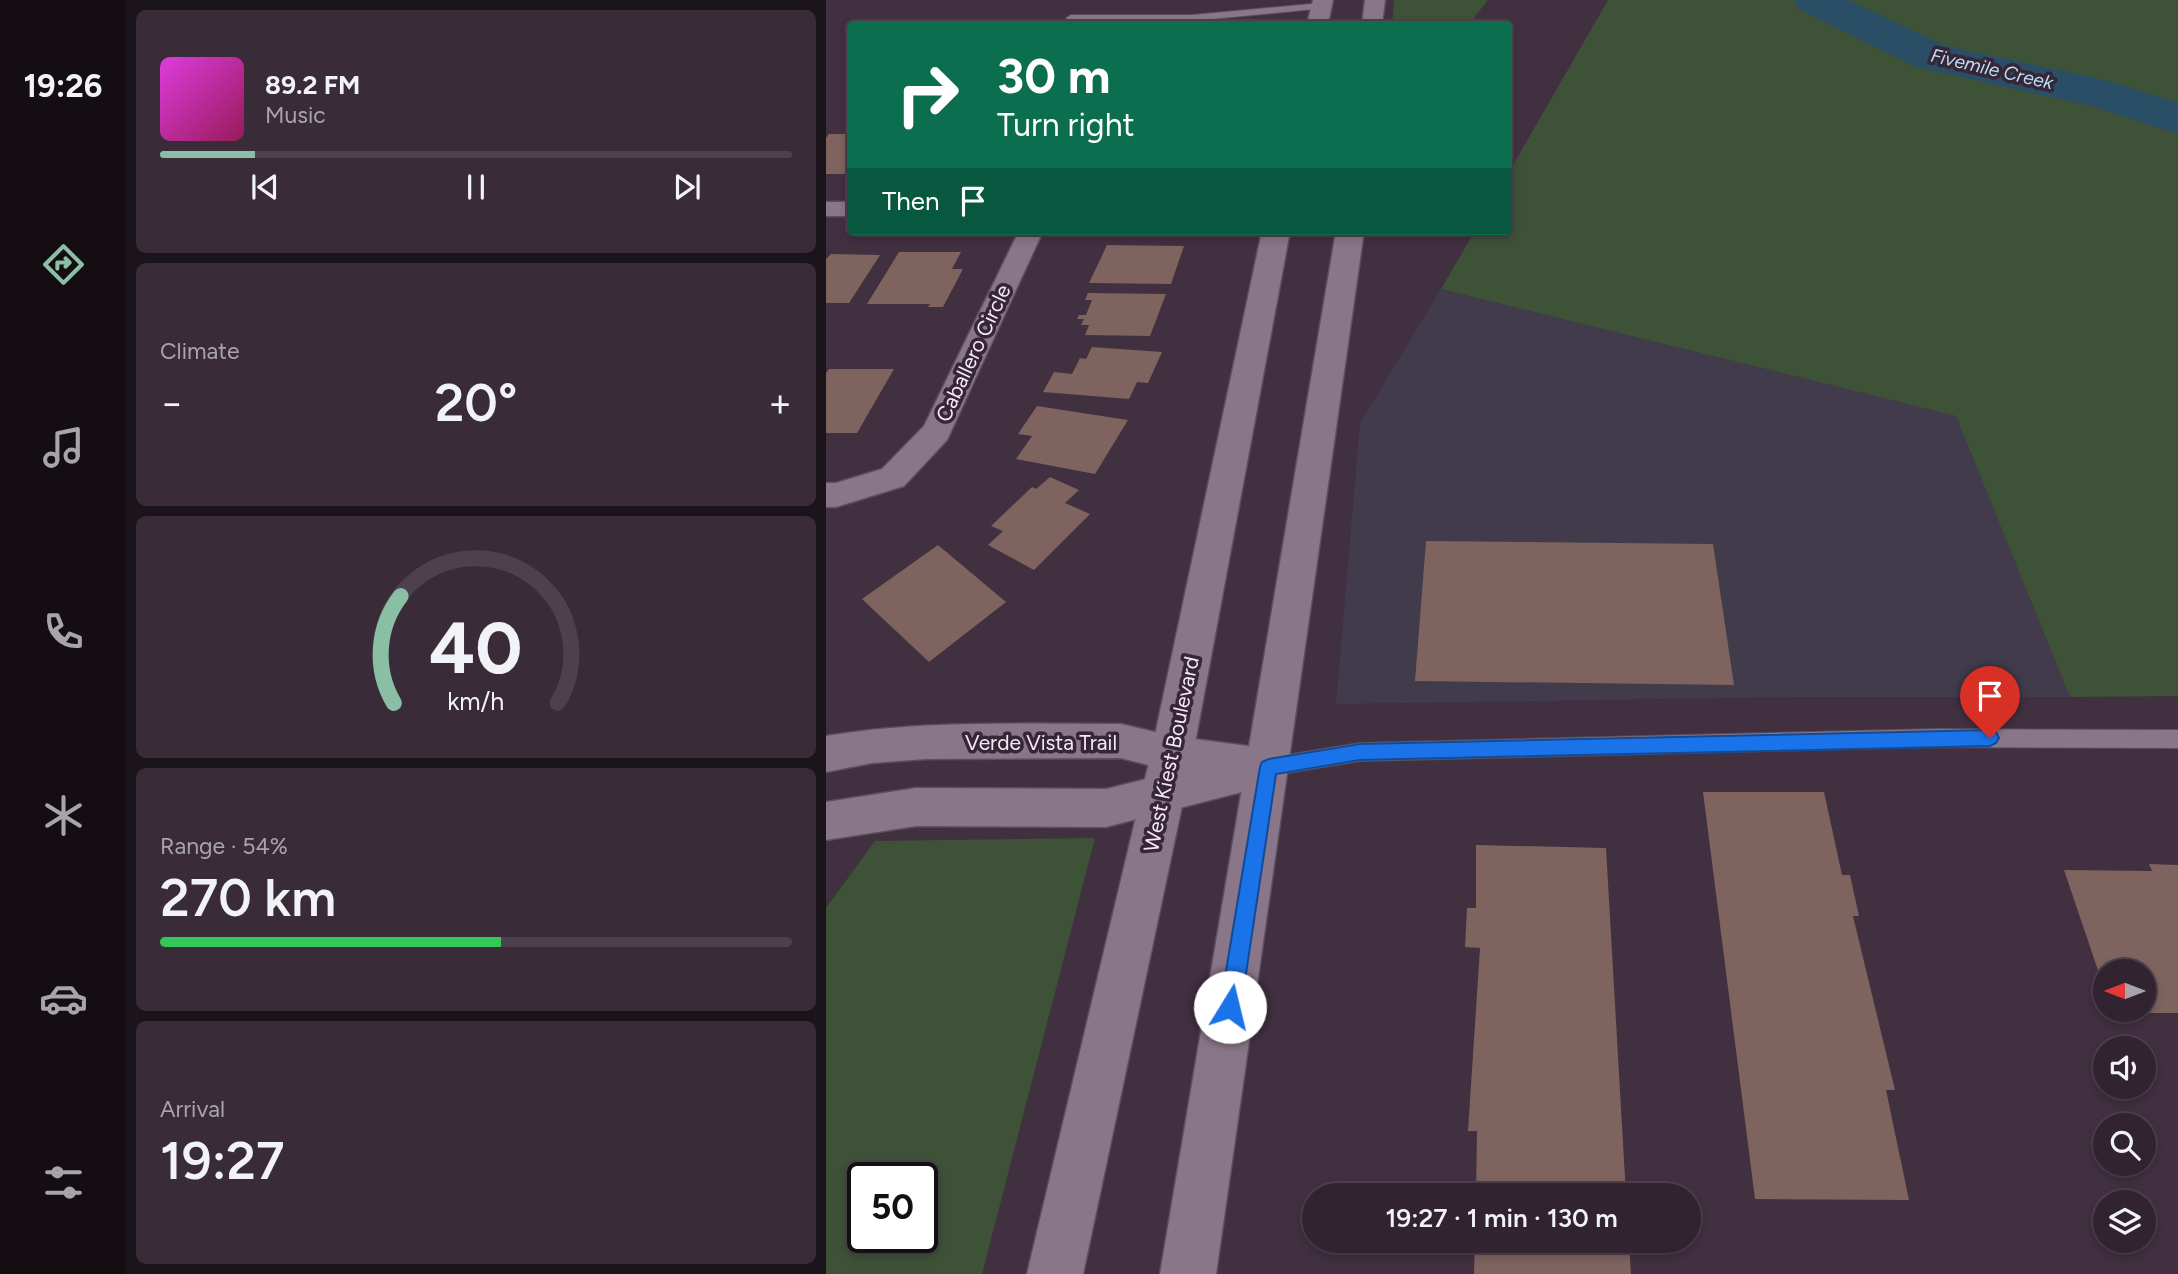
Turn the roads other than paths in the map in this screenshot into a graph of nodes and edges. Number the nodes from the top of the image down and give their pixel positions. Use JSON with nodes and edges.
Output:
{"nodes":[{"id":1,"x":1375,"y":0,"type":"edge"},
{"id":2,"x":1321,"y":10,"type":"edge"},
{"id":3,"x":1241,"y":12,"type":"junction"},
{"id":4,"x":1071,"y":18,"type":"dead end"},
{"id":5,"x":1191,"y":21,"type":"edge"},
{"id":6,"x":1239,"y":21,"type":"edge"},
{"id":7,"x":1372,"y":21,"type":"edge"},
{"id":8,"x":826,"y":209,"type":"edge"},
{"id":9,"x":847,"y":209,"type":"edge"},
{"id":10,"x":1029,"y":235,"type":"edge"},
{"id":11,"x":1275,"y":235,"type":"edge"},
{"id":12,"x":1349,"y":235,"type":"edge"},
{"id":13,"x":826,"y":495,"type":"edge"},
{"id":14,"x":2178,"y":739,"type":"edge"},
{"id":15,"x":826,"y":754,"type":"edge"},
{"id":16,"x":1269,"y":767,"type":"junction"},
{"id":17,"x":1168,"y":773,"type":"junction"},
{"id":18,"x":826,"y":821,"type":"edge"},
{"id":19,"x":1055,"y":1274,"type":"edge"},
{"id":20,"x":1188,"y":1274,"type":"edge"}],
"edges":[{"from":1,"to":7,"type":"main road"},
{"from":2,"to":3,"type":"lane"},
{"from":3,"to":5,"type":"lane"},
{"from":3,"to":6,"type":"lane"},
{"from":4,"to":5,"type":"lane"},
{"from":8,"to":9,"type":"street"},
{"from":10,"to":13,"type":"street","name":"Caballero Circle"},
{"from":11,"to":17,"type":"main road","name":"West Kiest Boulevard"},
{"from":12,"to":16,"type":"main road"},
{"from":14,"to":16,"type":"lane"},
{"from":15,"to":17,"type":"street","name":"Verde Vista Trail"},
{"from":16,"to":17,"type":"street","name":"Verde Vista Trail"},
{"from":16,"to":20,"type":"main road"},
{"from":17,"to":18,"type":"street","name":"Verde Vista Trail"},
{"from":17,"to":19,"type":"main road","name":"West Kiest Boulevard"}]}
